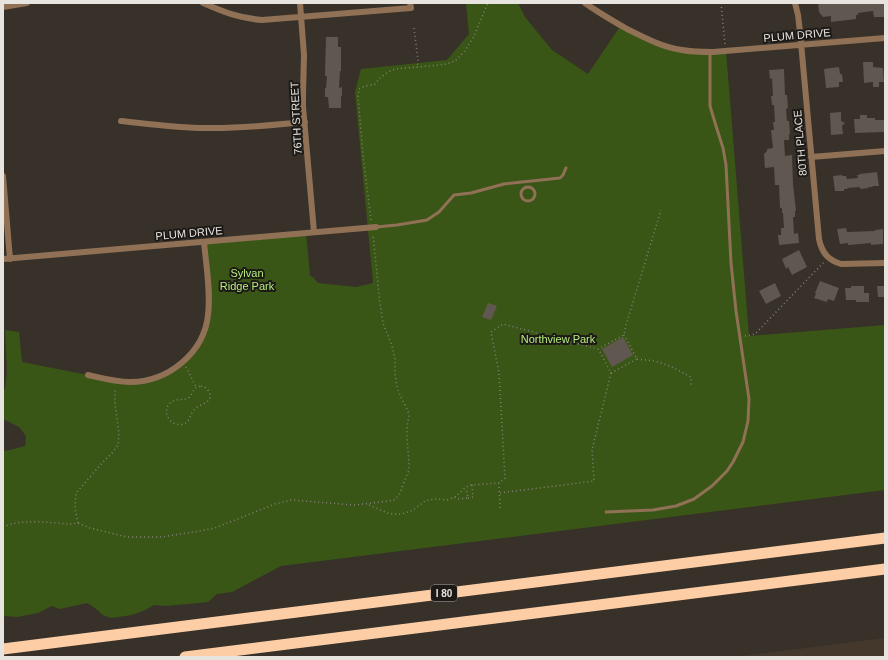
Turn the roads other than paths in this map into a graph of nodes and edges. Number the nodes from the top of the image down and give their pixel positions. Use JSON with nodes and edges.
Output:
{"nodes":[{"id":1,"x":27,"y":3,"type":"edge"},
{"id":2,"x":203,"y":3,"type":"edge"},
{"id":3,"x":300,"y":3,"type":"edge"},
{"id":4,"x":585,"y":3,"type":"edge"},
{"id":5,"x":795,"y":3,"type":"edge"},
{"id":6,"x":410,"y":6,"type":"edge"},
{"id":7,"x":3,"y":7,"type":"edge"},
{"id":8,"x":301,"y":17,"type":"junction"},
{"id":9,"x":885,"y":38,"type":"edge"},
{"id":10,"x":802,"y":45,"type":"junction"},
{"id":11,"x":710,"y":52,"type":"junction"},
{"id":12,"x":121,"y":121,"type":"dead end"},
{"id":13,"x":305,"y":122,"type":"junction"},
{"id":14,"x":885,"y":152,"type":"edge"},
{"id":15,"x":811,"y":157,"type":"junction"},
{"id":16,"x":566,"y":168,"type":"dead end"},
{"id":17,"x":3,"y":176,"type":"edge"},
{"id":18,"x":527,"y":182,"type":"junction"},
{"id":19,"x":528,"y":187,"type":"junction"},
{"id":20,"x":374,"y":227,"type":"joint"},
{"id":21,"x":314,"y":232,"type":"junction"},
{"id":22,"x":204,"y":242,"type":"junction"},
{"id":23,"x":3,"y":259,"type":"edge"},
{"id":24,"x":10,"y":259,"type":"junction"},
{"id":25,"x":885,"y":263,"type":"edge"},
{"id":26,"x":88,"y":375,"type":"dead end"},
{"id":27,"x":606,"y":512,"type":"dead end"},
{"id":28,"x":885,"y":538,"type":"edge"},
{"id":29,"x":885,"y":570,"type":"edge"},
{"id":30,"x":3,"y":649,"type":"edge"},
{"id":31,"x":185,"y":657,"type":"edge"}],
"edges":[{"from":1,"to":7,"type":"street"},
{"from":2,"to":8,"type":"street"},
{"from":3,"to":8,"type":"street","name":"76TH STREET"},
{"from":4,"to":11,"type":"street","name":"PLUM DRIVE"},
{"from":5,"to":10,"type":"street","name":"80TH PLACE"},
{"from":6,"to":8,"type":"street"},
{"from":8,"to":13,"type":"street","name":"76TH STREET"},
{"from":9,"to":10,"type":"street","name":"PLUM DRIVE"},
{"from":10,"to":11,"type":"street","name":"PLUM DRIVE"},
{"from":10,"to":15,"type":"street","name":"80TH PLACE"},
{"from":11,"to":27,"type":"lane"},
{"from":12,"to":13,"type":"street"},
{"from":13,"to":21,"type":"street","name":"76TH STREET"},
{"from":14,"to":15,"type":"street"},
{"from":15,"to":25,"type":"street","name":"80TH PLACE"},
{"from":16,"to":18,"type":"lane"},
{"from":17,"to":24,"type":"street"},
{"from":18,"to":19,"type":"lane"},
{"from":18,"to":20,"type":"lane"},
{"from":19,"to":19,"type":"lane"},
{"from":20,"to":21,"type":"street","name":"PLUM DRIVE"},
{"from":21,"to":22,"type":"street","name":"PLUM DRIVE"},
{"from":22,"to":24,"type":"street","name":"PLUM DRIVE"},
{"from":22,"to":26,"type":"street"},
{"from":23,"to":24,"type":"street","name":"PLUM DRIVE"},
{"from":28,"to":30,"type":"highway","number":"I 80"},
{"from":29,"to":31,"type":"highway"}]}
